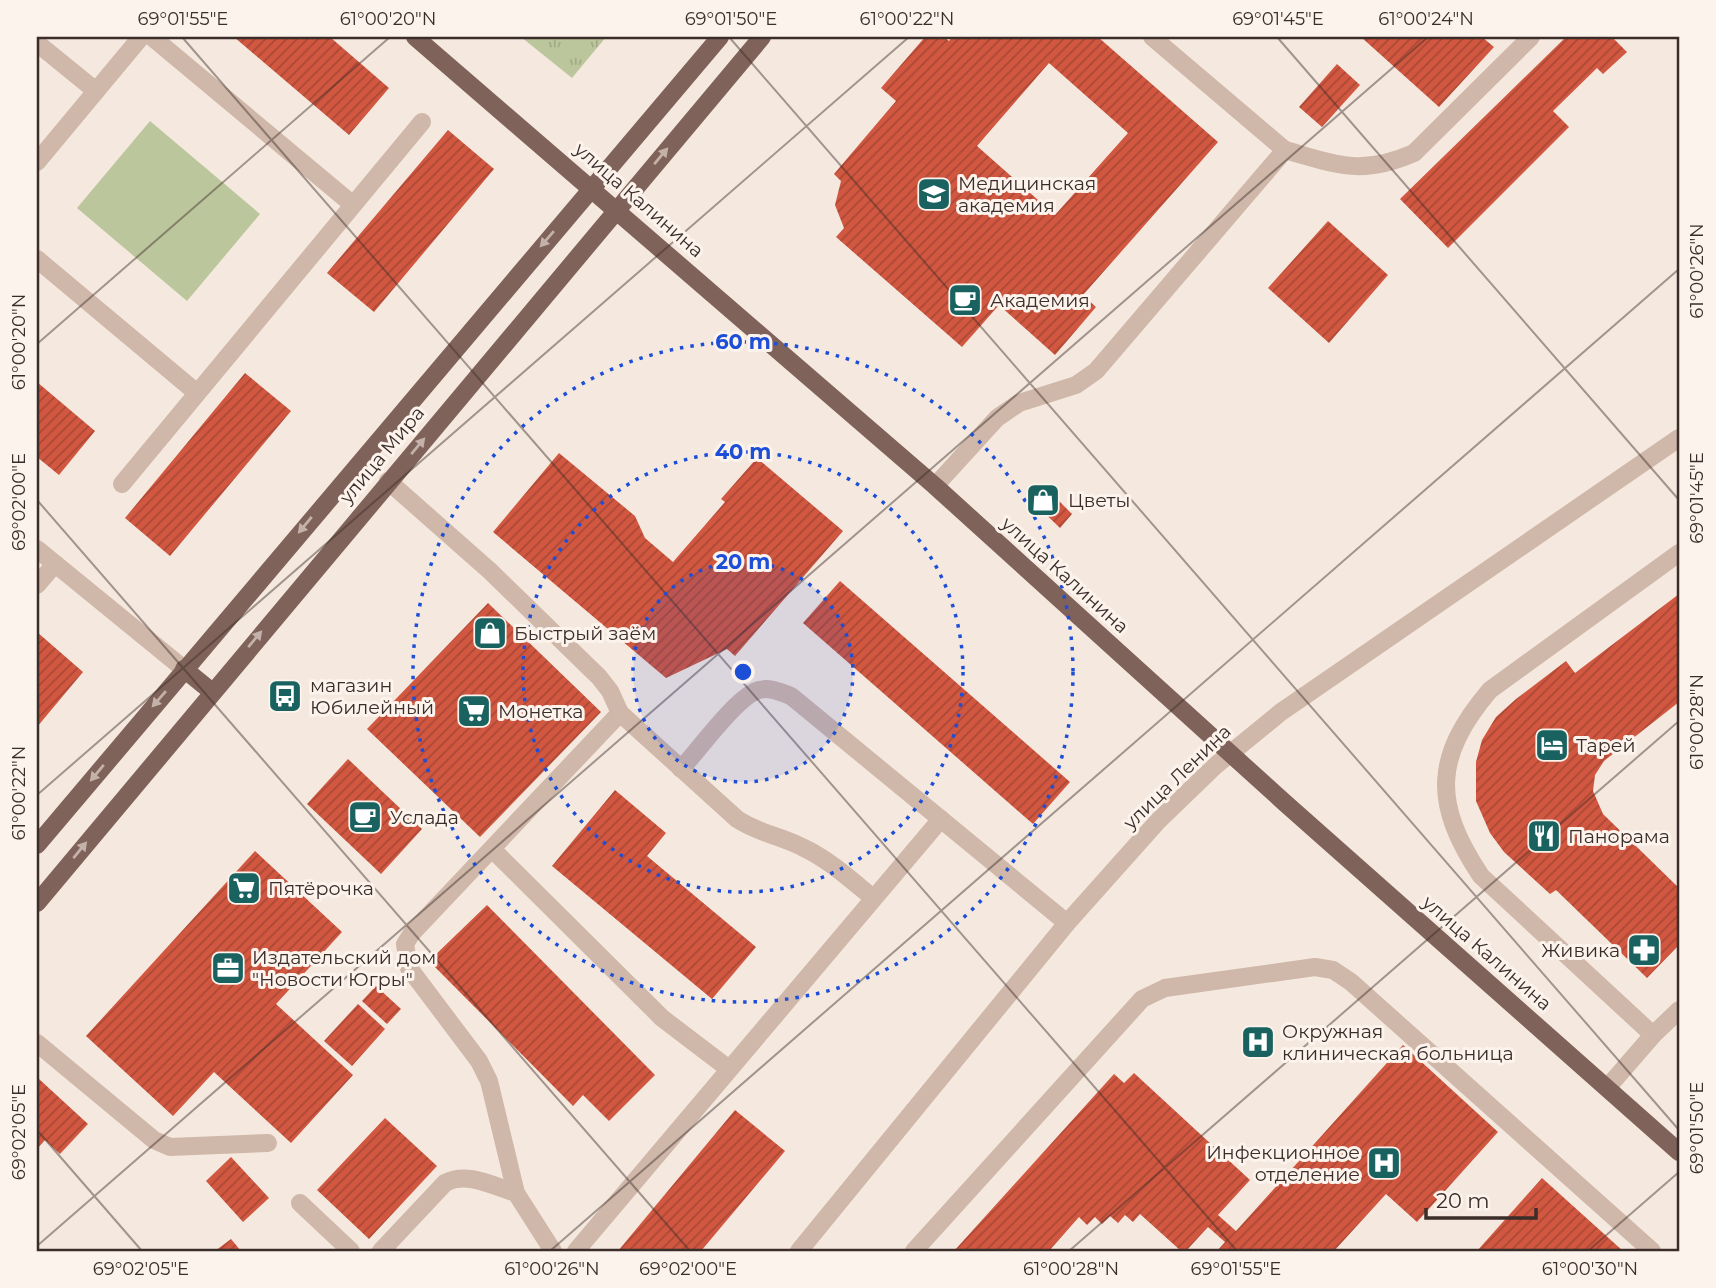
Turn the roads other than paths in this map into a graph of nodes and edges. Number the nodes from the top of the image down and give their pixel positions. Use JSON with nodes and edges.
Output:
{"nodes":[{"id":1,"x":141,"y":37,"type":"edge"},
{"id":2,"x":152,"y":37,"type":"edge"},
{"id":3,"x":415,"y":37,"type":"edge"},
{"id":4,"x":720,"y":37,"type":"edge"},
{"id":5,"x":762,"y":37,"type":"edge"},
{"id":6,"x":1152,"y":37,"type":"edge"},
{"id":7,"x":1531,"y":37,"type":"edge"},
{"id":8,"x":37,"y":43,"type":"edge"},
{"id":9,"x":96,"y":91,"type":"junction"},
{"id":10,"x":422,"y":122,"type":"dead end"},
{"id":11,"x":1285,"y":150,"type":"junction"},
{"id":12,"x":37,"y":162,"type":"edge"},
{"id":13,"x":591,"y":187,"type":"junction"},
{"id":14,"x":352,"y":204,"type":"junction"},
{"id":15,"x":617,"y":209,"type":"junction"},
{"id":16,"x":37,"y":259,"type":"edge"},
{"id":17,"x":197,"y":393,"type":"junction"},
{"id":18,"x":1679,"y":438,"type":"edge"},
{"id":19,"x":388,"y":481,"type":"junction"},
{"id":20,"x":122,"y":484,"type":"dead end"},
{"id":21,"x":935,"y":486,"type":"junction"},
{"id":22,"x":37,"y":549,"type":"edge"},
{"id":23,"x":1679,"y":553,"type":"edge"},
{"id":24,"x":55,"y":564,"type":"junction"},
{"id":25,"x":37,"y":585,"type":"edge"},
{"id":26,"x":184,"y":669,"type":"junction"},
{"id":27,"x":211,"y":691,"type":"junction"},
{"id":28,"x":620,"y":713,"type":"junction"},
{"id":29,"x":1230,"y":752,"type":"junction"},
{"id":30,"x":681,"y":769,"type":"junction"},
{"id":31,"x":940,"y":819,"type":"junction"},
{"id":32,"x":37,"y":845,"type":"edge"},
{"id":33,"x":493,"y":850,"type":"junction"},
{"id":34,"x":872,"y":897,"type":"junction"},
{"id":35,"x":37,"y":903,"type":"edge"},
{"id":36,"x":1067,"y":923,"type":"junction"},
{"id":37,"x":1679,"y":1010,"type":"edge"},
{"id":38,"x":1653,"y":1035,"type":"junction"},
{"id":39,"x":37,"y":1042,"type":"edge"},
{"id":40,"x":729,"y":1069,"type":"junction"},
{"id":41,"x":1607,"y":1088,"type":"junction"},
{"id":42,"x":268,"y":1143,"type":"dead end"},
{"id":43,"x":1679,"y":1152,"type":"edge"},
{"id":44,"x":516,"y":1193,"type":"junction"},
{"id":45,"x":300,"y":1203,"type":"dead end"},
{"id":46,"x":351,"y":1251,"type":"edge"},
{"id":47,"x":381,"y":1251,"type":"edge"},
{"id":48,"x":553,"y":1251,"type":"edge"},
{"id":49,"x":576,"y":1251,"type":"edge"},
{"id":50,"x":799,"y":1251,"type":"edge"},
{"id":51,"x":914,"y":1251,"type":"edge"},
{"id":52,"x":1652,"y":1251,"type":"edge"}],
"edges":[{"from":1,"to":9,"type":"street"},
{"from":2,"to":14,"type":"street"},
{"from":3,"to":13,"type":"main road","name":"улица Калинина"},
{"from":4,"to":13,"type":"main road","name":"улица Мира"},
{"from":15,"to":5,"type":"main road","name":"улица Мира","one_way":true},
{"from":6,"to":11,"type":"street"},
{"from":7,"to":11,"type":"street"},
{"from":8,"to":9,"type":"street"},
{"from":9,"to":12,"type":"street"},
{"from":10,"to":14,"type":"street"},
{"from":11,"to":21,"type":"street"},
{"from":13,"to":15,"type":"main road","name":"улица Калинина"},
{"from":13,"to":26,"type":"main road","name":"улица Мира","one_way":true},
{"from":14,"to":17,"type":"street"},
{"from":19,"to":15,"type":"main road","name":"улица Мира","one_way":true},
{"from":15,"to":21,"type":"main road","name":"улица Калинина"},
{"from":16,"to":17,"type":"street"},
{"from":17,"to":20,"type":"street"},
{"from":18,"to":29,"type":"street","name":"улица Ленина"},
{"from":27,"to":19,"type":"main road","name":"улица Мира","one_way":true},
{"from":19,"to":28,"type":"street"},
{"from":21,"to":29,"type":"main road","name":"улица Калинина"},
{"from":22,"to":24,"type":"street"},
{"from":23,"to":38,"type":"street"},
{"from":24,"to":25,"type":"street"},
{"from":24,"to":26,"type":"street"},
{"from":26,"to":27,"type":"main road"},
{"from":26,"to":32,"type":"main road","name":"улица Мира","one_way":true},
{"from":35,"to":27,"type":"main road","name":"улица Мира","one_way":true},
{"from":28,"to":30,"type":"street"},
{"from":28,"to":33,"type":"street"},
{"from":29,"to":36,"type":"street","name":"улица Ленина"},
{"from":29,"to":41,"type":"main road","name":"улица Калинина"},
{"from":30,"to":31,"type":"street"},
{"from":30,"to":34,"type":"street"},
{"from":31,"to":34,"type":"street"},
{"from":31,"to":36,"type":"street"},
{"from":33,"to":40,"type":"street"},
{"from":33,"to":44,"type":"street"},
{"from":34,"to":40,"type":"street"},
{"from":36,"to":50,"type":"street","name":"улица Ленина"},
{"from":37,"to":38,"type":"street"},
{"from":38,"to":41,"type":"street"},
{"from":39,"to":42,"type":"street"},
{"from":40,"to":49,"type":"street"},
{"from":41,"to":43,"type":"main road","name":"улица Калинина"},
{"from":44,"to":47,"type":"street"},
{"from":44,"to":48,"type":"street"},
{"from":45,"to":46,"type":"street"},
{"from":51,"to":52,"type":"street"}]}
